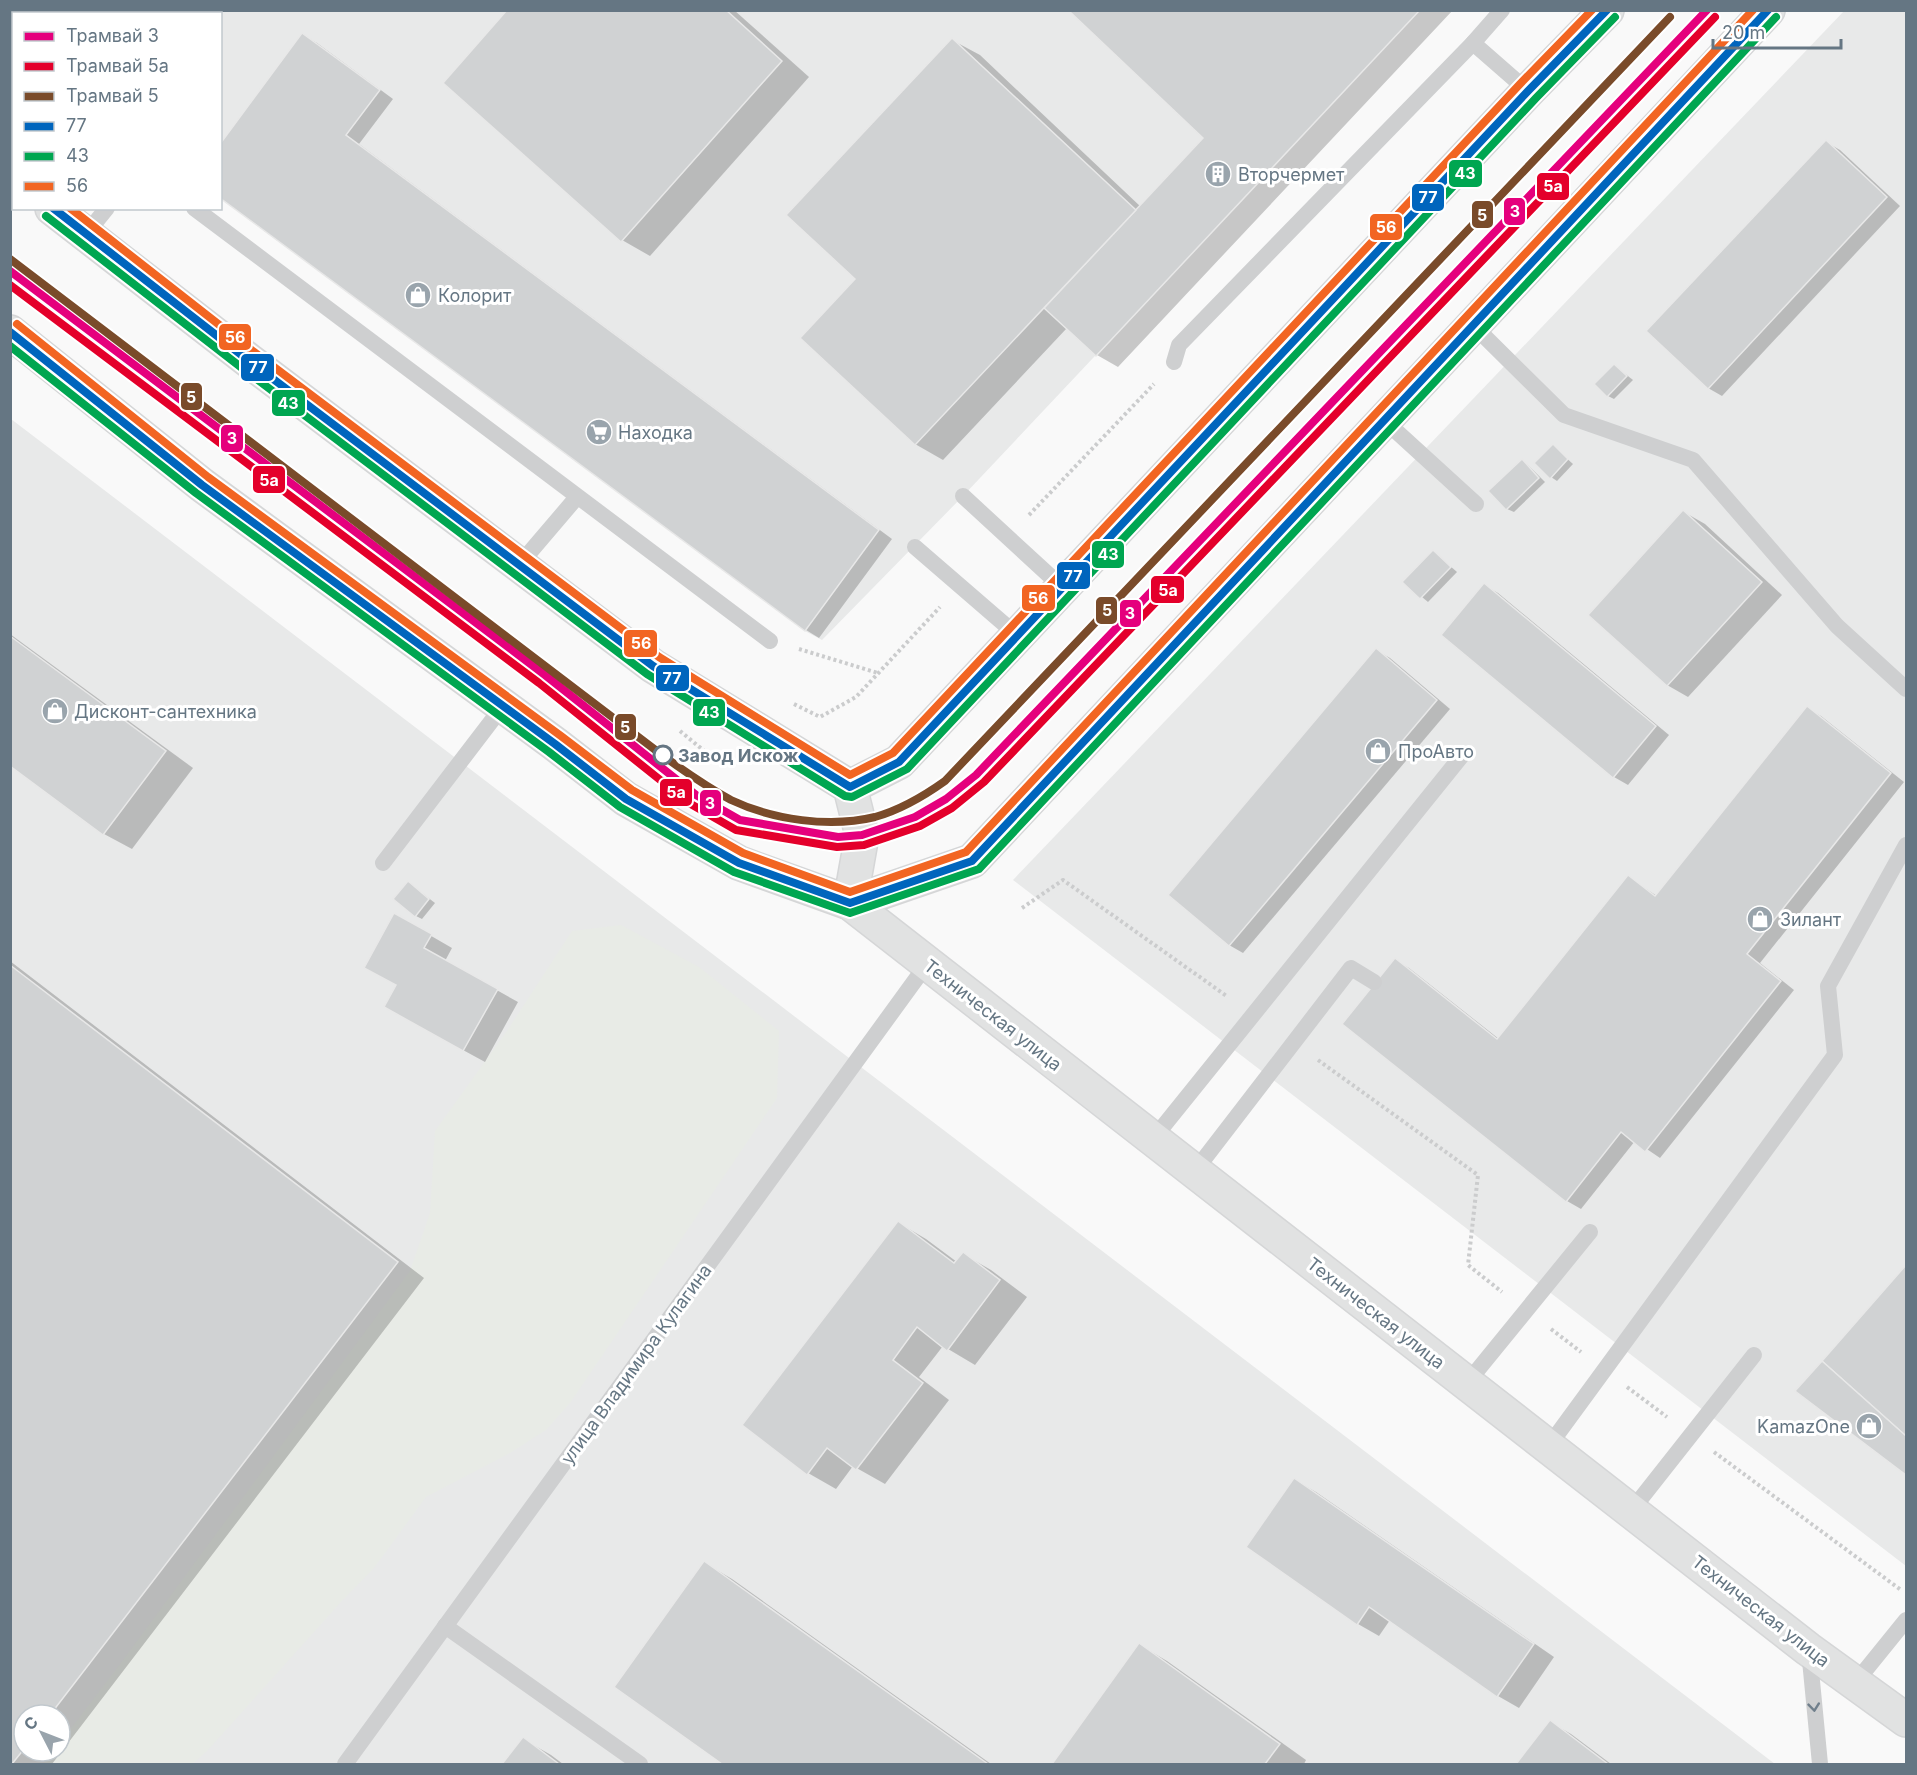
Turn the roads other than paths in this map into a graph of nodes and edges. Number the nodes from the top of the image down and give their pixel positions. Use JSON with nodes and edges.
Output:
{"nodes":[{"id":1,"x":1502,"y":10,"type":"edge"},
{"id":2,"x":1607,"y":10,"type":"edge"},
{"id":3,"x":1768,"y":10,"type":"edge"},
{"id":4,"x":1473,"y":43,"type":"junction"},
{"id":5,"x":1528,"y":91,"type":"junction"},
{"id":6,"x":55,"y":210,"type":"edge"},
{"id":7,"x":105,"y":210,"type":"edge"},
{"id":8,"x":197,"y":210,"type":"edge"},
{"id":9,"x":86,"y":234,"type":"junction"},
{"id":10,"x":1473,"y":326,"type":"junction"},
{"id":11,"x":10,"y":332,"type":"edge"},
{"id":12,"x":1174,"y":362,"type":"dead end"},
{"id":13,"x":1384,"y":421,"type":"junction"},
{"id":14,"x":577,"y":496,"type":"junction"},
{"id":15,"x":963,"y":496,"type":"dead end"},
{"id":16,"x":1476,"y":504,"type":"dead end"},
{"id":17,"x":915,"y":547,"type":"dead end"},
{"id":18,"x":519,"y":565,"type":"junction"},
{"id":19,"x":1063,"y":588,"type":"junction"},
{"id":20,"x":1018,"y":636,"type":"junction"},
{"id":21,"x":770,"y":641,"type":"road end"},
{"id":22,"x":1906,"y":689,"type":"edge"},
{"id":23,"x":503,"y":706,"type":"junction"},
{"id":24,"x":1464,"y":753,"type":"dead end"},
{"id":25,"x":850,"y":787,"type":"junction"},
{"id":26,"x":1906,"y":845,"type":"edge"},
{"id":27,"x":383,"y":863,"type":"dead end"},
{"id":28,"x":850,"y":903,"type":"junction"},
{"id":29,"x":927,"y":964,"type":"junction"},
{"id":30,"x":1374,"y":982,"type":"dead end"},
{"id":31,"x":1153,"y":1140,"type":"junction"},
{"id":32,"x":1194,"y":1172,"type":"junction"},
{"id":33,"x":1590,"y":1232,"type":"dead end"},
{"id":34,"x":1754,"y":1355,"type":"dead end"},
{"id":35,"x":1467,"y":1383,"type":"junction"},
{"id":36,"x":1548,"y":1447,"type":"junction"},
{"id":37,"x":1631,"y":1511,"type":"junction"},
{"id":38,"x":1906,"y":1620,"type":"edge"},
{"id":39,"x":445,"y":1626,"type":"junction"},
{"id":40,"x":1809,"y":1649,"type":"junction"},
{"id":41,"x":1855,"y":1683,"type":"junction"},
{"id":42,"x":1906,"y":1720,"type":"edge"},
{"id":43,"x":345,"y":1764,"type":"edge"},
{"id":44,"x":640,"y":1764,"type":"edge"},
{"id":45,"x":1820,"y":1764,"type":"edge"}],
"edges":[{"from":1,"to":4,"type":"lane"},
{"from":2,"to":5,"type":"main road"},
{"from":3,"to":10,"type":"main road"},
{"from":4,"to":5,"type":"lane"},
{"from":4,"to":12,"type":"lane"},
{"from":5,"to":19,"type":"main road"},
{"from":6,"to":9,"type":"main road"},
{"from":7,"to":9,"type":"lane"},
{"from":8,"to":14,"type":"lane"},
{"from":9,"to":18,"type":"main road"},
{"from":10,"to":13,"type":"main road"},
{"from":10,"to":22,"type":"lane"},
{"from":11,"to":23,"type":"main road","name":"Техническая улица"},
{"from":13,"to":16,"type":"lane"},
{"from":13,"to":28,"type":"main road"},
{"from":14,"to":18,"type":"lane"},
{"from":14,"to":21,"type":"lane"},
{"from":15,"to":19,"type":"lane"},
{"from":17,"to":20,"type":"lane"},
{"from":18,"to":25,"type":"main road"},
{"from":19,"to":20,"type":"main road"},
{"from":20,"to":25,"type":"main road"},
{"from":23,"to":27,"type":"lane"},
{"from":23,"to":28,"type":"main road","name":"Техническая улица"},
{"from":24,"to":31,"type":"lane"},
{"from":25,"to":28,"type":"main road"},
{"from":26,"to":36,"type":"lane"},
{"from":28,"to":29,"type":"main road","name":"Техническая улица"},
{"from":29,"to":31,"type":"main road","name":"Техническая улица"},
{"from":29,"to":39,"type":"lane","name":"улица Владимира Кулагина"},
{"from":30,"to":32,"type":"lane"},
{"from":31,"to":32,"type":"main road","name":"Техническая улица"},
{"from":32,"to":35,"type":"main road","name":"Техническая улица"},
{"from":33,"to":35,"type":"lane"},
{"from":34,"to":37,"type":"lane"},
{"from":35,"to":36,"type":"main road","name":"Техническая улица"},
{"from":36,"to":37,"type":"main road","name":"Техническая улица"},
{"from":37,"to":40,"type":"main road","name":"Техническая улица"},
{"from":38,"to":41,"type":"lane"},
{"from":39,"to":43,"type":"lane","name":"улица Владимира Кулагина"},
{"from":39,"to":44,"type":"lane"},
{"from":40,"to":41,"type":"main road","name":"Техническая улица"},
{"from":40,"to":45,"type":"lane","one_way":true},
{"from":41,"to":42,"type":"main road","name":"Техническая улица"}]}
